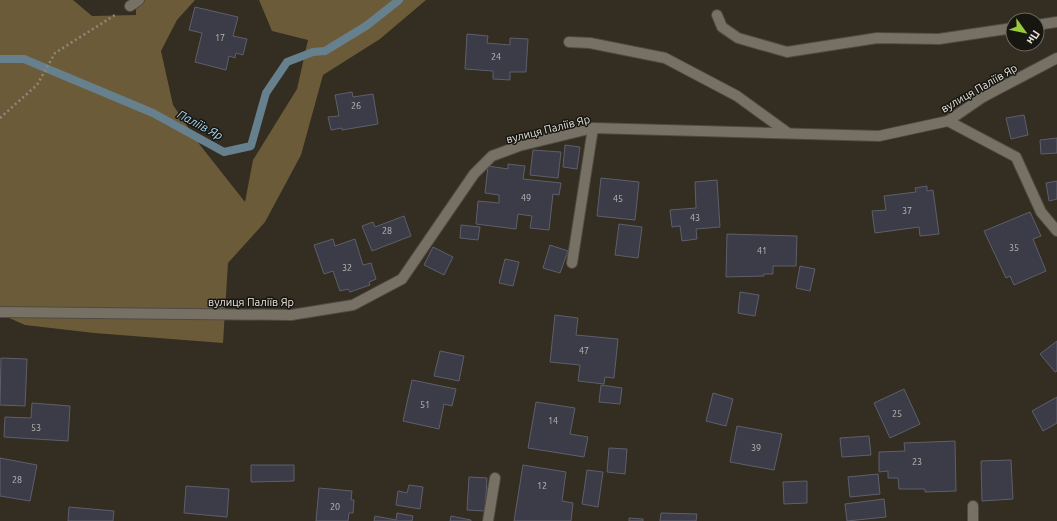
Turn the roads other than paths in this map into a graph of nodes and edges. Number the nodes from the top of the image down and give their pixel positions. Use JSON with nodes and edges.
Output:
{"nodes":[{"id":1,"x":139,"y":0,"type":"edge"},
{"id":2,"x":130,"y":6,"type":"road end"},
{"id":3,"x":716,"y":14,"type":"dead end"},
{"id":4,"x":1057,"y":22,"type":"edge"},
{"id":5,"x":1045,"y":24,"type":"edge"},
{"id":6,"x":1005,"y":29,"type":"edge"},
{"id":7,"x":569,"y":42,"type":"dead end"},
{"id":8,"x":1057,"y":58,"type":"edge"},
{"id":9,"x":948,"y":121,"type":"junction"},
{"id":10,"x":593,"y":128,"type":"junction"},
{"id":11,"x":788,"y":133,"type":"junction"},
{"id":12,"x":1057,"y":231,"type":"edge"},
{"id":13,"x":572,"y":263,"type":"dead end"},
{"id":14,"x":0,"y":312,"type":"edge"},
{"id":15,"x":495,"y":478,"type":"dead end"},
{"id":16,"x":974,"y":506,"type":"dead end"},
{"id":17,"x":488,"y":521,"type":"edge"},
{"id":18,"x":974,"y":521,"type":"edge"}],
"edges":[{"from":1,"to":2,"type":"street"},
{"from":3,"to":6,"type":"street"},
{"from":4,"to":5,"type":"street"},
{"from":7,"to":11,"type":"street"},
{"from":8,"to":9,"type":"street","name":"вулиця Паліїв Яр"},
{"from":9,"to":11,"type":"street","name":"вулиця Паліїв Яр"},
{"from":9,"to":12,"type":"street"},
{"from":10,"to":11,"type":"street","name":"вулиця Паліїв Яр"},
{"from":10,"to":13,"type":"street"},
{"from":10,"to":14,"type":"street","name":"вулиця Паліїв Яр"},
{"from":15,"to":17,"type":"street"},
{"from":16,"to":18,"type":"street"}]}
